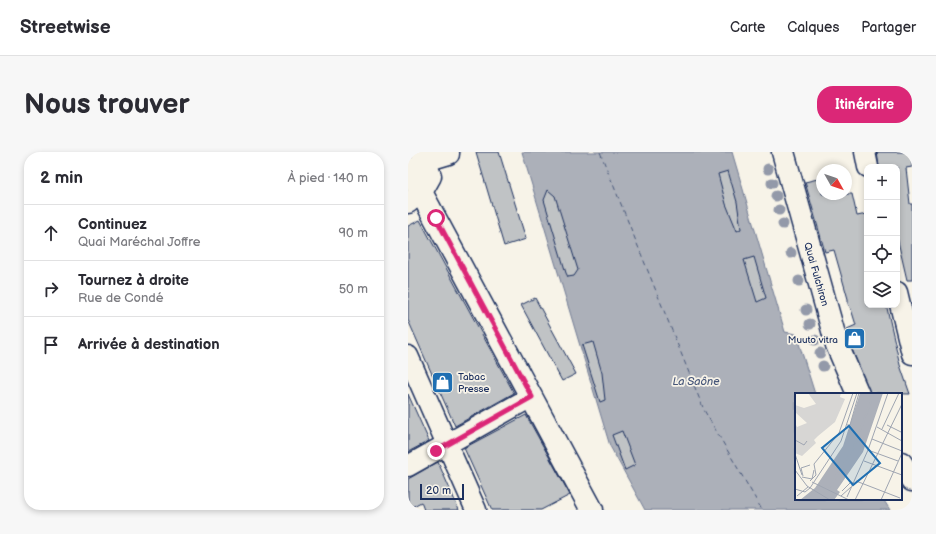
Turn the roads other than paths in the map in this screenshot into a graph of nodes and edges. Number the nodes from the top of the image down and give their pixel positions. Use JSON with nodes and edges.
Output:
{"nodes":[{"id":1,"x":783,"y":152,"type":"edge"},
{"id":2,"x":865,"y":152,"type":"edge"},
{"id":3,"x":428,"y":158,"type":"edge"},
{"id":4,"x":867,"y":164,"type":"edge"},
{"id":5,"x":414,"y":197,"type":"edge"},
{"id":6,"x":900,"y":304,"type":"edge"},
{"id":7,"x":912,"y":354,"type":"edge"},
{"id":8,"x":408,"y":356,"type":"edge"},
{"id":9,"x":858,"y":393,"type":"edge"},
{"id":10,"x":532,"y":397,"type":"junction"},
{"id":11,"x":447,"y":445,"type":"junction"},
{"id":12,"x":902,"y":465,"type":"edge"},
{"id":13,"x":408,"y":466,"type":"edge"},
{"id":14,"x":912,"y":480,"type":"edge"},
{"id":15,"x":587,"y":508,"type":"edge"},
{"id":16,"x":476,"y":510,"type":"edge"}],
"edges":[{"from":1,"to":9,"type":"main road","name":"Quai Fulchiron"},
{"from":2,"to":4,"type":"street"},
{"from":3,"to":5,"type":"main road"},
{"from":5,"to":10,"type":"main road"},
{"from":6,"to":7,"type":"street"},
{"from":8,"to":11,"type":"street"},
{"from":10,"to":11,"type":"street"},
{"from":10,"to":15,"type":"main road"},
{"from":11,"to":13,"type":"street"},
{"from":11,"to":16,"type":"street"},
{"from":12,"to":14,"type":"main road"}]}
